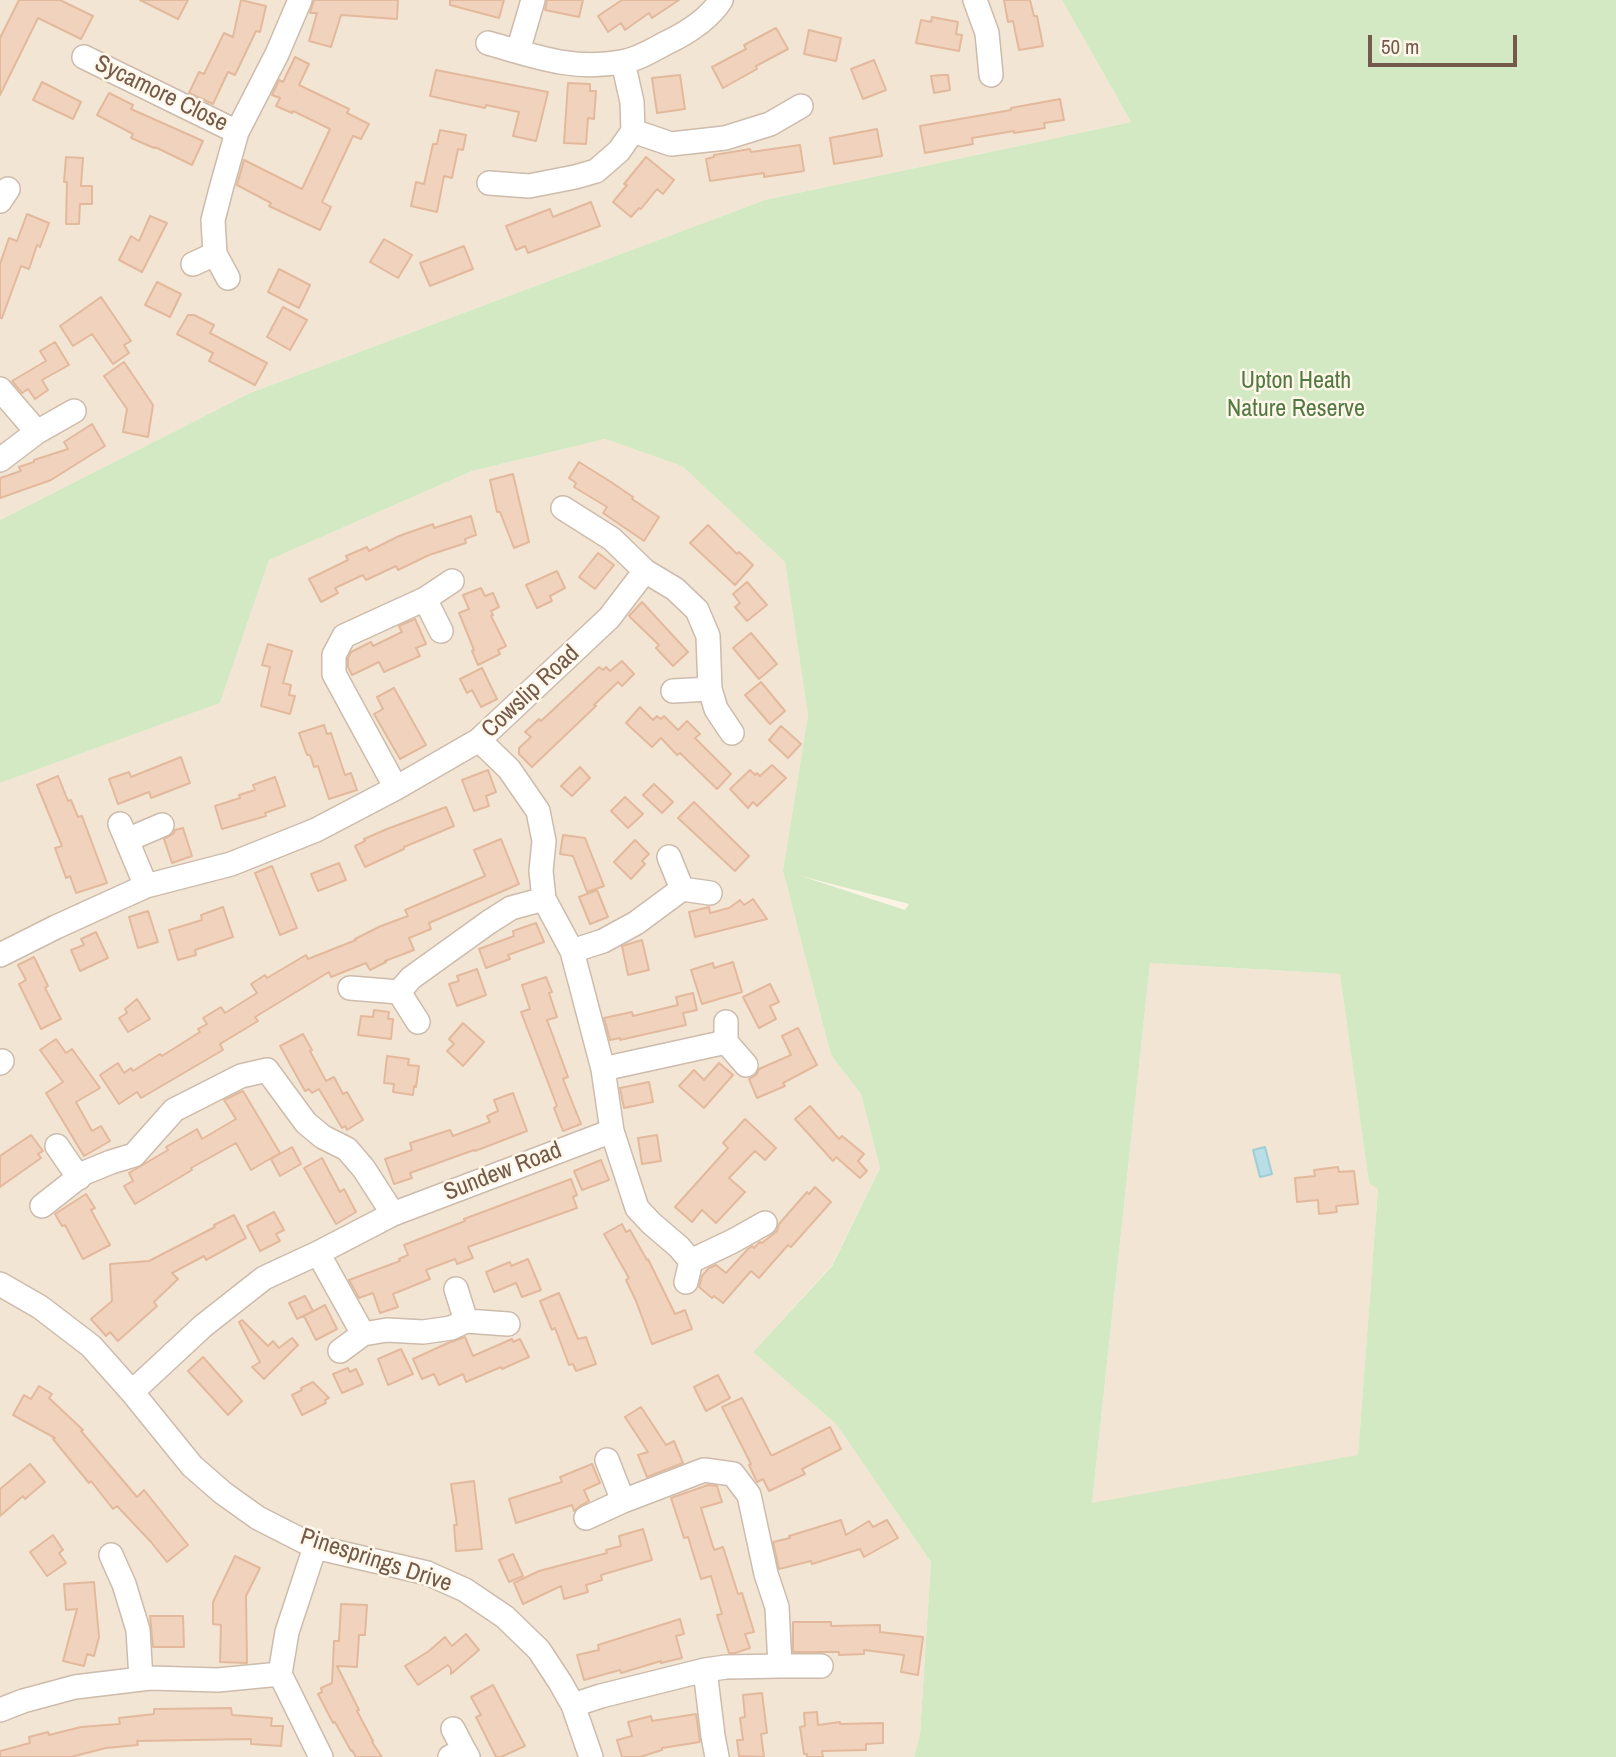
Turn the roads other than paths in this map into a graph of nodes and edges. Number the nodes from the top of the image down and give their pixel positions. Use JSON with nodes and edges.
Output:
{"nodes":[{"id":1,"x":300,"y":0,"type":"edge"},
{"id":2,"x":533,"y":0,"type":"edge"},
{"id":3,"x":721,"y":0,"type":"edge"},
{"id":4,"x":975,"y":0,"type":"edge"},
{"id":5,"x":488,"y":43,"type":"dead end"},
{"id":6,"x":518,"y":51,"type":"junction"},
{"id":7,"x":84,"y":57,"type":"dead end"},
{"id":8,"x":623,"y":62,"type":"junction"},
{"id":9,"x":991,"y":75,"type":"dead end"},
{"id":10,"x":801,"y":106,"type":"dead end"},
{"id":11,"x":633,"y":131,"type":"junction"},
{"id":12,"x":237,"y":132,"type":"junction"},
{"id":13,"x":489,"y":183,"type":"dead end"},
{"id":14,"x":215,"y":254,"type":"junction"},
{"id":15,"x":193,"y":264,"type":"dead end"},
{"id":16,"x":228,"y":278,"type":"dead end"},
{"id":17,"x":0,"y":389,"type":"edge"},
{"id":18,"x":74,"y":411,"type":"dead end"},
{"id":19,"x":37,"y":432,"type":"junction"},
{"id":20,"x":0,"y":460,"type":"edge"},
{"id":21,"x":563,"y":508,"type":"dead end"},
{"id":22,"x":645,"y":571,"type":"junction"},
{"id":23,"x":452,"y":581,"type":"dead end"},
{"id":24,"x":425,"y":599,"type":"junction"},
{"id":25,"x":441,"y":631,"type":"dead end"},
{"id":26,"x":709,"y":689,"type":"junction"},
{"id":27,"x":673,"y":691,"type":"dead end"},
{"id":28,"x":732,"y":733,"type":"dead end"},
{"id":29,"x":479,"y":740,"type":"junction"},
{"id":30,"x":396,"y":788,"type":"junction"},
{"id":31,"x":162,"y":825,"type":"dead end"},
{"id":32,"x":669,"y":857,"type":"dead end"},
{"id":33,"x":146,"y":886,"type":"junction"},
{"id":34,"x":682,"y":889,"type":"junction"},
{"id":35,"x":710,"y":893,"type":"dead end"},
{"id":36,"x":544,"y":899,"type":"junction"},
{"id":37,"x":572,"y":951,"type":"junction"},
{"id":38,"x":0,"y":955,"type":"edge"},
{"id":39,"x":350,"y":988,"type":"dead end"},
{"id":40,"x":399,"y":992,"type":"junction"},
{"id":41,"x":418,"y":1022,"type":"dead end"},
{"id":42,"x":746,"y":1065,"type":"dead end"},
{"id":43,"x":603,"y":1069,"type":"junction"},
{"id":44,"x":612,"y":1131,"type":"junction"},
{"id":45,"x":57,"y":1146,"type":"dead end"},
{"id":46,"x":79,"y":1178,"type":"junction"},
{"id":47,"x":42,"y":1206,"type":"dead end"},
{"id":48,"x":393,"y":1214,"type":"junction"},
{"id":49,"x":765,"y":1223,"type":"dead end"},
{"id":50,"x":318,"y":1253,"type":"junction"},
{"id":51,"x":0,"y":1284,"type":"edge"},
{"id":52,"x":456,"y":1289,"type":"dead end"},
{"id":53,"x":466,"y":1321,"type":"junction"},
{"id":54,"x":509,"y":1324,"type":"dead end"},
{"id":55,"x":363,"y":1334,"type":"junction"},
{"id":56,"x":340,"y":1351,"type":"dead end"},
{"id":57,"x":132,"y":1392,"type":"junction"},
{"id":58,"x":607,"y":1460,"type":"dead end"},
{"id":59,"x":623,"y":1501,"type":"junction"},
{"id":60,"x":586,"y":1518,"type":"dead end"},
{"id":61,"x":315,"y":1547,"type":"junction"},
{"id":62,"x":111,"y":1555,"type":"dead end"},
{"id":63,"x":780,"y":1666,"type":"junction"},
{"id":64,"x":821,"y":1666,"type":"dead end"},
{"id":65,"x":705,"y":1670,"type":"junction"},
{"id":66,"x":281,"y":1674,"type":"junction"},
{"id":67,"x":141,"y":1679,"type":"junction"},
{"id":68,"x":573,"y":1705,"type":"junction"},
{"id":69,"x":0,"y":1710,"type":"edge"},
{"id":70,"x":453,"y":1728,"type":"dead end"},
{"id":71,"x":461,"y":1755,"type":"edge"},
{"id":72,"x":321,"y":1757,"type":"edge"},
{"id":73,"x":591,"y":1757,"type":"edge"},
{"id":74,"x":717,"y":1757,"type":"edge"}],
"edges":[{"from":1,"to":12,"type":"street","name":"Sycamore Close"},
{"from":2,"to":6,"type":"street"},
{"from":3,"to":8,"type":"street"},
{"from":4,"to":9,"type":"street"},
{"from":5,"to":6,"type":"street"},
{"from":6,"to":8,"type":"street"},
{"from":7,"to":12,"type":"street","name":"Sycamore Close"},
{"from":8,"to":11,"type":"street"},
{"from":10,"to":11,"type":"street"},
{"from":11,"to":13,"type":"street"},
{"from":12,"to":14,"type":"street","name":"Sycamore Close"},
{"from":14,"to":15,"type":"street"},
{"from":14,"to":16,"type":"street","name":"Sycamore Close"},
{"from":17,"to":19,"type":"street"},
{"from":18,"to":19,"type":"street"},
{"from":19,"to":20,"type":"street"},
{"from":21,"to":22,"type":"street"},
{"from":22,"to":26,"type":"street"},
{"from":22,"to":29,"type":"street","name":"Cowslip Road"},
{"from":23,"to":24,"type":"street"},
{"from":24,"to":25,"type":"street"},
{"from":24,"to":30,"type":"street"},
{"from":26,"to":27,"type":"street"},
{"from":26,"to":28,"type":"street"},
{"from":29,"to":30,"type":"street","name":"Cowslip Road"},
{"from":29,"to":36,"type":"street"},
{"from":30,"to":33,"type":"street","name":"Cowslip Road"},
{"from":31,"to":33,"type":"street"},
{"from":32,"to":34,"type":"street"},
{"from":33,"to":38,"type":"street","name":"Cowslip Road"},
{"from":34,"to":35,"type":"street"},
{"from":34,"to":37,"type":"street"},
{"from":36,"to":37,"type":"street"},
{"from":36,"to":40,"type":"street"},
{"from":37,"to":43,"type":"street"},
{"from":39,"to":40,"type":"street"},
{"from":40,"to":41,"type":"street"},
{"from":42,"to":43,"type":"street"},
{"from":43,"to":44,"type":"street"},
{"from":44,"to":48,"type":"street","name":"Sundew Road"},
{"from":44,"to":49,"type":"street"},
{"from":45,"to":46,"type":"street"},
{"from":46,"to":47,"type":"street"},
{"from":46,"to":48,"type":"street"},
{"from":48,"to":50,"type":"street","name":"Sundew Road"},
{"from":50,"to":55,"type":"street"},
{"from":50,"to":57,"type":"street","name":"Sundew Road"},
{"from":51,"to":57,"type":"street","name":"Pinesprings Drive"},
{"from":52,"to":53,"type":"street"},
{"from":53,"to":54,"type":"street"},
{"from":53,"to":55,"type":"street"},
{"from":55,"to":56,"type":"street"},
{"from":57,"to":61,"type":"street","name":"Pinesprings Drive"},
{"from":58,"to":59,"type":"street"},
{"from":59,"to":60,"type":"street"},
{"from":59,"to":63,"type":"street"},
{"from":61,"to":66,"type":"street"},
{"from":61,"to":68,"type":"street","name":"Pinesprings Drive"},
{"from":62,"to":67,"type":"street"},
{"from":63,"to":64,"type":"street"},
{"from":63,"to":65,"type":"street"},
{"from":65,"to":68,"type":"street"},
{"from":65,"to":74,"type":"street"},
{"from":66,"to":67,"type":"street"},
{"from":66,"to":72,"type":"street"},
{"from":67,"to":69,"type":"street"},
{"from":68,"to":73,"type":"street","name":"Pinesprings Drive"},
{"from":70,"to":71,"type":"street"}]}
